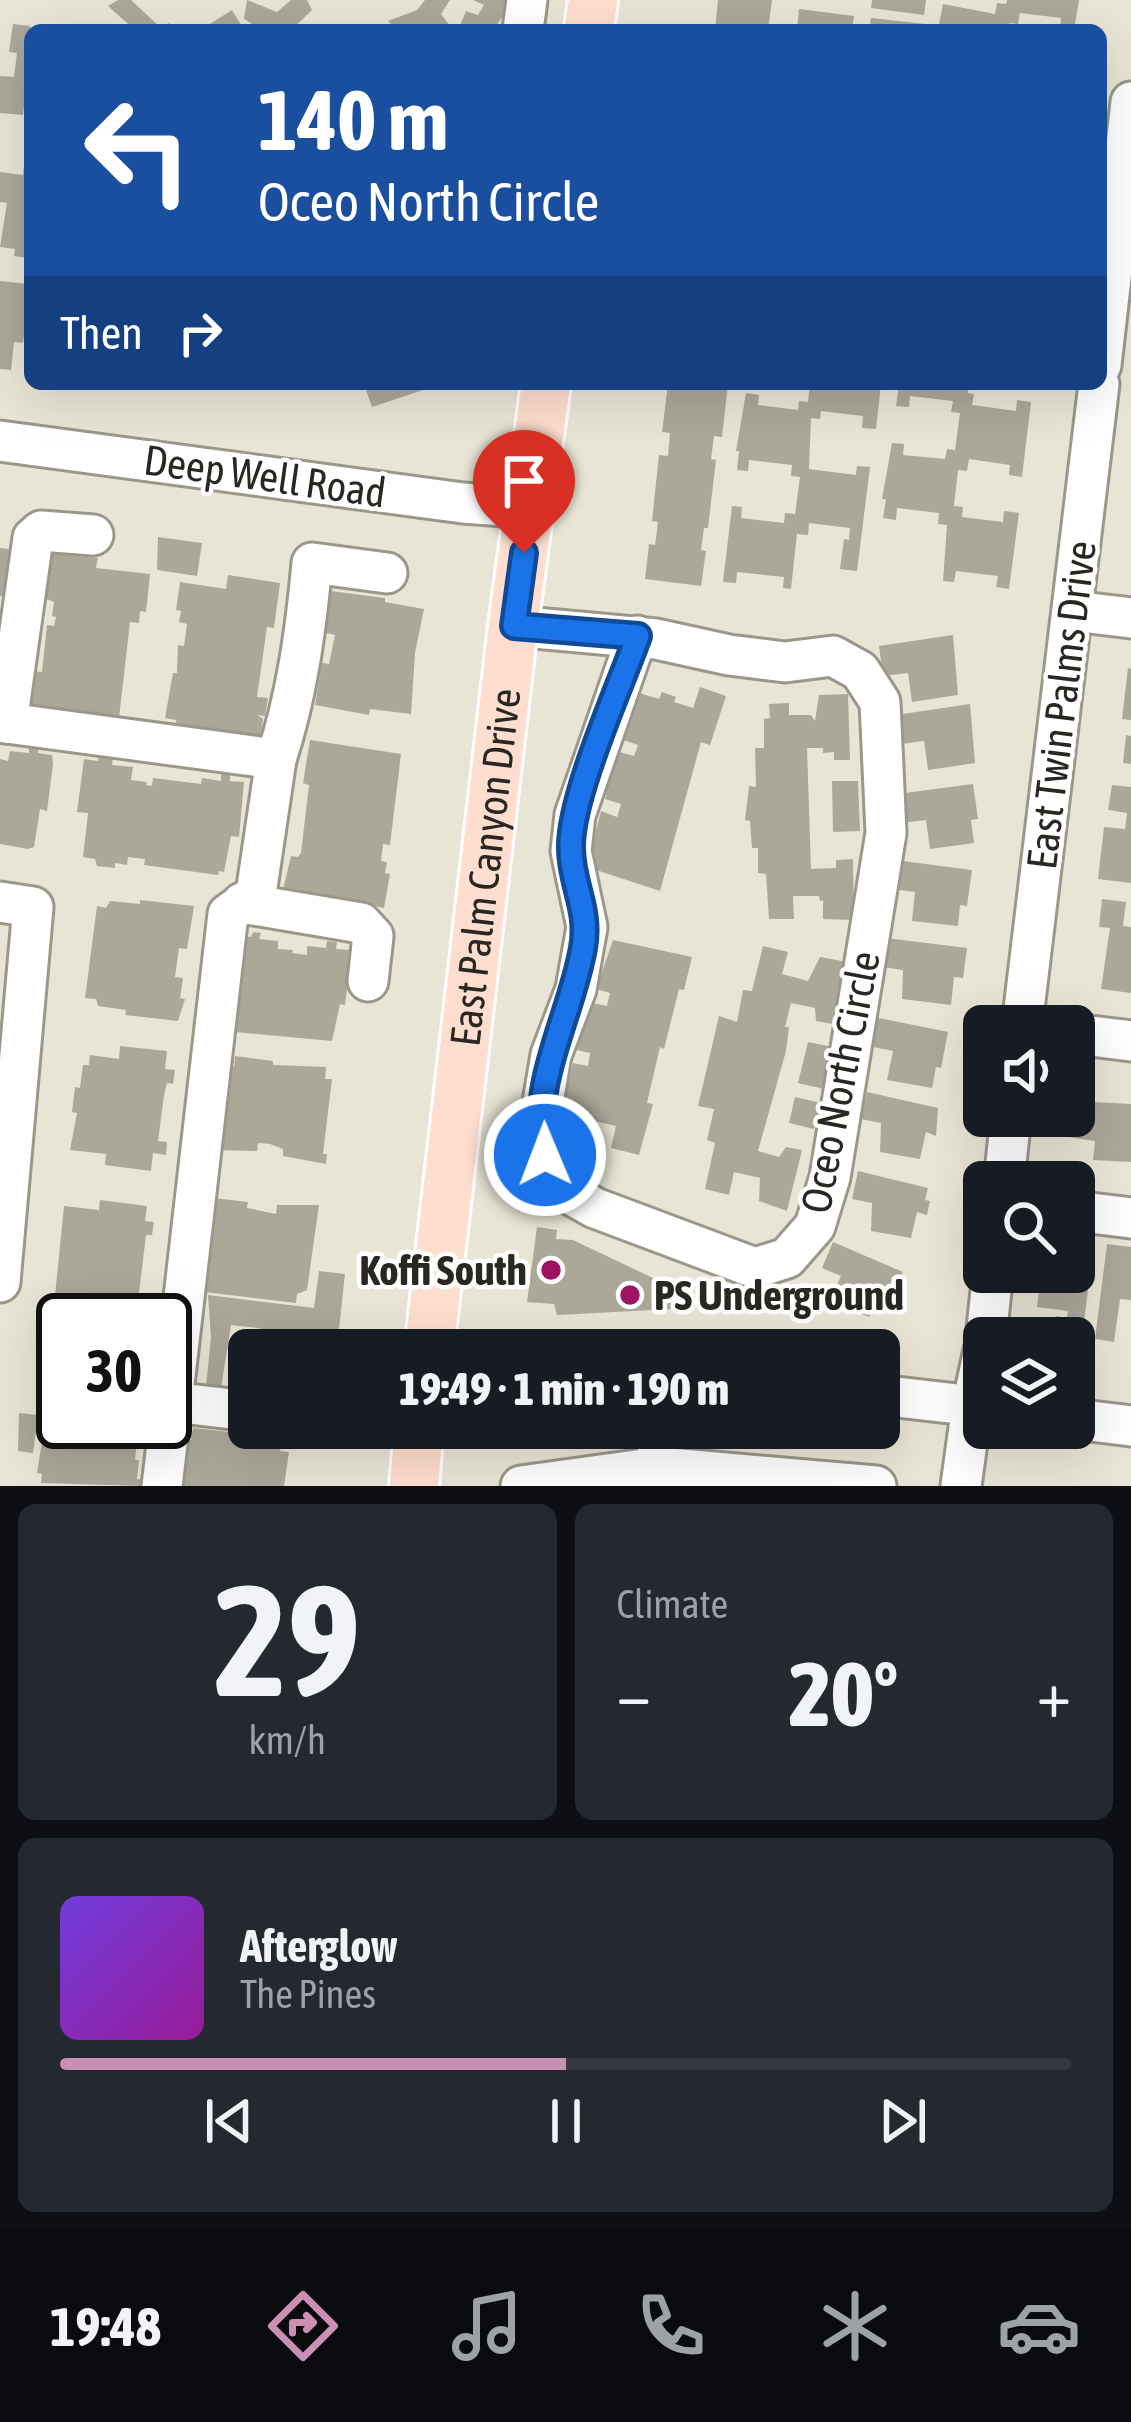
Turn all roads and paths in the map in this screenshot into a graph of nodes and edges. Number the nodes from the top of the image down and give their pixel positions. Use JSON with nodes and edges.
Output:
{"nodes":[{"id":1,"x":1131,"y":102,"type":"edge"},
{"id":2,"x":1107,"y":312,"type":"edge"},
{"id":3,"x":545,"y":390,"type":"edge"},
{"id":4,"x":1098,"y":390,"type":"edge"},
{"id":5,"x":0,"y":441,"type":"edge"},
{"id":6,"x":530,"y":508,"type":"junction"},
{"id":7,"x":93,"y":535,"type":"dead end"},
{"id":8,"x":387,"y":573,"type":"dead end"},
{"id":9,"x":1073,"y":611,"type":"junction"},
{"id":10,"x":1131,"y":618,"type":"edge"},
{"id":11,"x":514,"y":626,"type":"junction"},
{"id":12,"x":621,"y":635,"type":"junction"},
{"id":13,"x":3,"y":722,"type":"edge"},
{"id":14,"x":276,"y":759,"type":"junction"},
{"id":15,"x":0,"y":902,"type":"edge"},
{"id":16,"x":242,"y":903,"type":"junction"},
{"id":17,"x":368,"y":981,"type":"dead end"},
{"id":18,"x":1025,"y":1005,"type":"edge"},
{"id":19,"x":1095,"y":1037,"type":"edge"},
{"id":20,"x":1131,"y":1041,"type":"edge"},
{"id":21,"x":1095,"y":1214,"type":"edge"},
{"id":22,"x":1131,"y":1218,"type":"edge"},
{"id":23,"x":0,"y":1282,"type":"edge"},
{"id":24,"x":185,"y":1293,"type":"edge"},
{"id":25,"x":431,"y":1329,"type":"edge"},
{"id":26,"x":900,"y":1398,"type":"edge"},
{"id":27,"x":192,"y":1404,"type":"edge"},
{"id":28,"x":963,"y":1405,"type":"edge"},
{"id":29,"x":228,"y":1409,"type":"edge"},
{"id":30,"x":1095,"y":1422,"type":"edge"},
{"id":31,"x":1131,"y":1426,"type":"edge"},
{"id":32,"x":166,"y":1449,"type":"edge"},
{"id":33,"x":417,"y":1449,"type":"edge"},
{"id":34,"x":651,"y":1449,"type":"edge"},
{"id":35,"x":669,"y":1449,"type":"edge"},
{"id":36,"x":969,"y":1449,"type":"edge"},
{"id":37,"x":162,"y":1486,"type":"edge"},
{"id":38,"x":414,"y":1486,"type":"edge"},
{"id":39,"x":520,"y":1486,"type":"edge"},
{"id":40,"x":876,"y":1486,"type":"edge"},
{"id":41,"x":961,"y":1486,"type":"edge"}],
"edges":[{"from":1,"to":2,"type":"street"},
{"from":3,"to":6,"type":"main road","name":"East Palm Canyon Drive"},
{"from":4,"to":9,"type":"street","name":"East Twin Palms Drive"},
{"from":5,"to":6,"type":"street","name":"Deep Well Road"},
{"from":6,"to":11,"type":"main road","name":"East Palm Canyon Drive"},
{"from":7,"to":13,"type":"street"},
{"from":8,"to":14,"type":"street"},
{"from":9,"to":10,"type":"street"},
{"from":9,"to":18,"type":"street","name":"East Twin Palms Drive"},
{"from":11,"to":12,"type":"street","name":"Oceo North Circle"},
{"from":11,"to":25,"type":"main road","name":"East Palm Canyon Drive"},
{"from":12,"to":12,"type":"street","name":"Oceo North Circle"},
{"from":13,"to":14,"type":"street"},
{"from":14,"to":16,"type":"street"},
{"from":15,"to":23,"type":"street"},
{"from":16,"to":17,"type":"street"},
{"from":16,"to":24,"type":"street"},
{"from":19,"to":20,"type":"street"},
{"from":21,"to":22,"type":"street"},
{"from":26,"to":28,"type":"street"},
{"from":27,"to":29,"type":"street"},
{"from":30,"to":31,"type":"street"},
{"from":32,"to":37,"type":"street"},
{"from":33,"to":38,"type":"main road"},
{"from":34,"to":39,"type":"street"},
{"from":35,"to":40,"type":"street"},
{"from":36,"to":41,"type":"street"}]}
